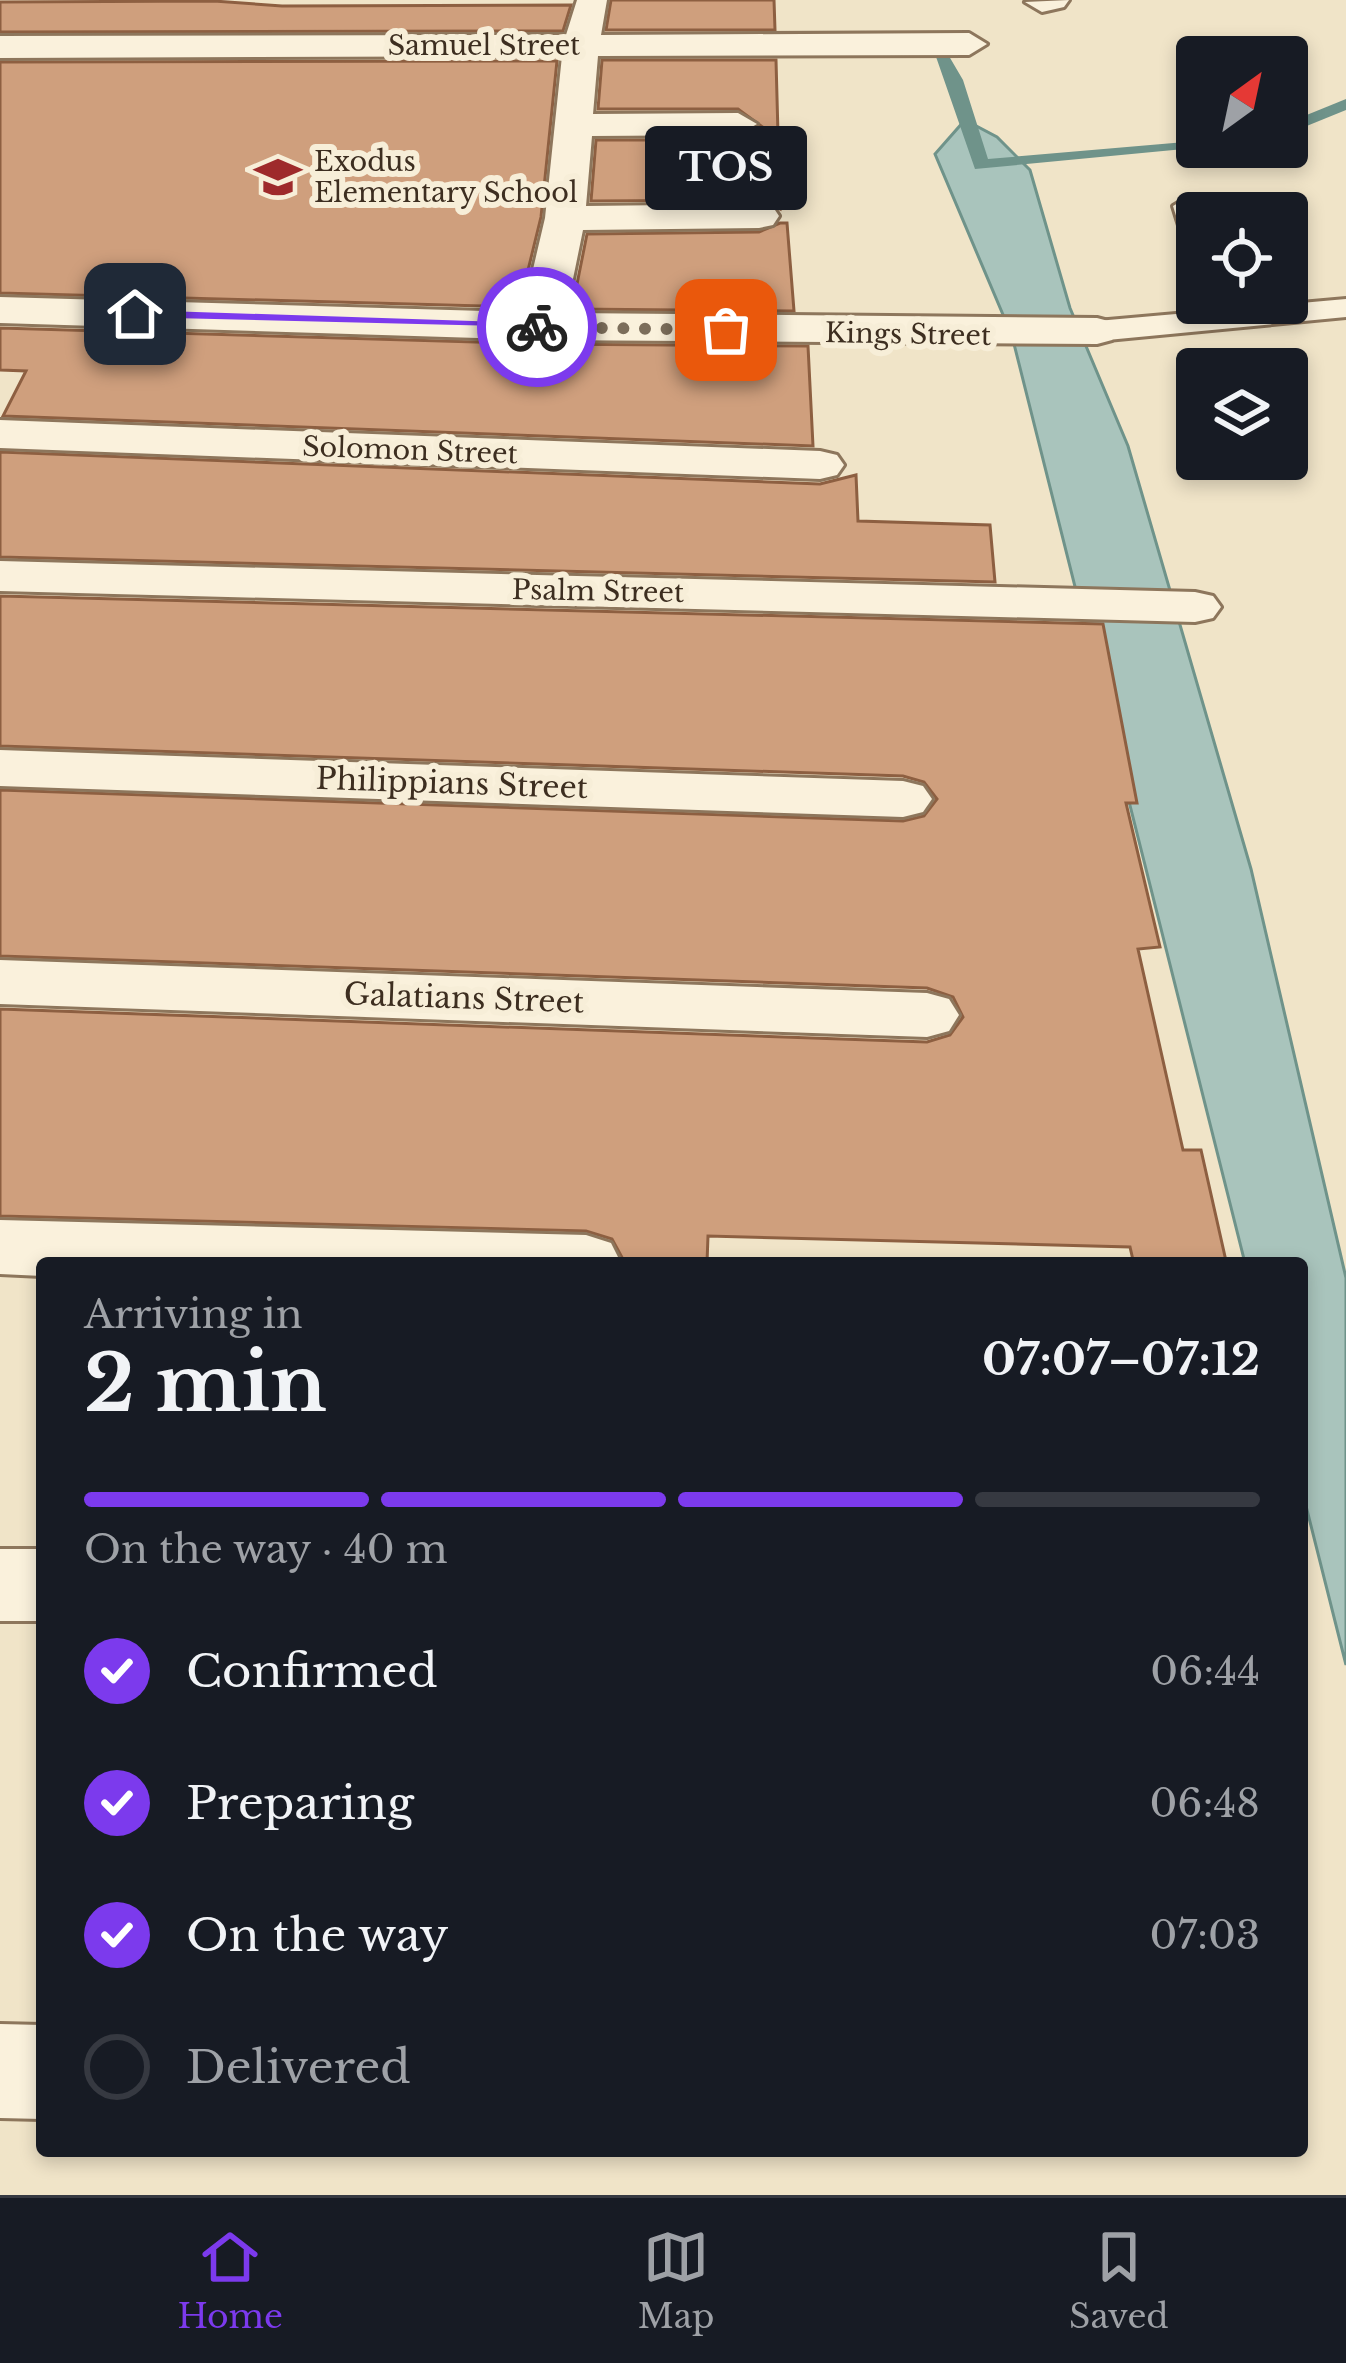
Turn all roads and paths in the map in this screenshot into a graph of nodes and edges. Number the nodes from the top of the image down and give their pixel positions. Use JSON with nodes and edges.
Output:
{"nodes":[{"id":1,"x":593,"y":0,"type":"edge"},
{"id":2,"x":1052,"y":0,"type":"edge"},
{"id":3,"x":1042,"y":2,"type":"edge"},
{"id":4,"x":969,"y":44,"type":"dead end"},
{"id":5,"x":581,"y":45,"type":"junction"},
{"id":6,"x":0,"y":47,"type":"edge"},
{"id":7,"x":738,"y":124,"type":"dead end"},
{"id":8,"x":573,"y":125,"type":"junction"},
{"id":9,"x":759,"y":217,"type":"dead end"},
{"id":10,"x":565,"y":218,"type":"junction"},
{"id":11,"x":1346,"y":308,"type":"edge"},
{"id":12,"x":1308,"y":309,"type":"edge"},
{"id":13,"x":0,"y":310,"type":"edge"},
{"id":14,"x":1176,"y":318,"type":"edge"},
{"id":15,"x":541,"y":327,"type":"junction"},
{"id":16,"x":1089,"y":331,"type":"joint"},
{"id":17,"x":0,"y":434,"type":"edge"},
{"id":18,"x":820,"y":465,"type":"dead end"},
{"id":19,"x":0,"y":576,"type":"edge"},
{"id":20,"x":1186,"y":607,"type":"dead end"},
{"id":21,"x":0,"y":768,"type":"edge"},
{"id":22,"x":904,"y":799,"type":"dead end"},
{"id":23,"x":0,"y":982,"type":"edge"},
{"id":24,"x":927,"y":1015,"type":"dead end"},
{"id":25,"x":0,"y":1247,"type":"edge"},
{"id":26,"x":366,"y":1257,"type":"edge"},
{"id":27,"x":0,"y":1585,"type":"edge"},
{"id":28,"x":36,"y":1586,"type":"edge"},
{"id":29,"x":0,"y":2071,"type":"edge"},
{"id":30,"x":36,"y":2072,"type":"edge"}],
"edges":[{"from":1,"to":5,"type":"street"},
{"from":2,"to":3,"type":"street"},
{"from":4,"to":5,"type":"street","name":"Samuel Street"},
{"from":5,"to":6,"type":"street","name":"Samuel Street"},
{"from":5,"to":8,"type":"street"},
{"from":7,"to":8,"type":"street"},
{"from":8,"to":10,"type":"street"},
{"from":9,"to":10,"type":"street"},
{"from":10,"to":15,"type":"street"},
{"from":11,"to":12,"type":"lane"},
{"from":13,"to":15,"type":"street","name":"Kings Street"},
{"from":14,"to":16,"type":"lane"},
{"from":15,"to":16,"type":"street","name":"Kings Street"},
{"from":17,"to":18,"type":"street","name":"Solomon Street"},
{"from":19,"to":20,"type":"street","name":"Psalm Street"},
{"from":21,"to":22,"type":"street","name":"Philippians Street"},
{"from":23,"to":24,"type":"street","name":"Galatians Street"},
{"from":25,"to":26,"type":"street"},
{"from":27,"to":28,"type":"street"},
{"from":29,"to":30,"type":"street"}]}
